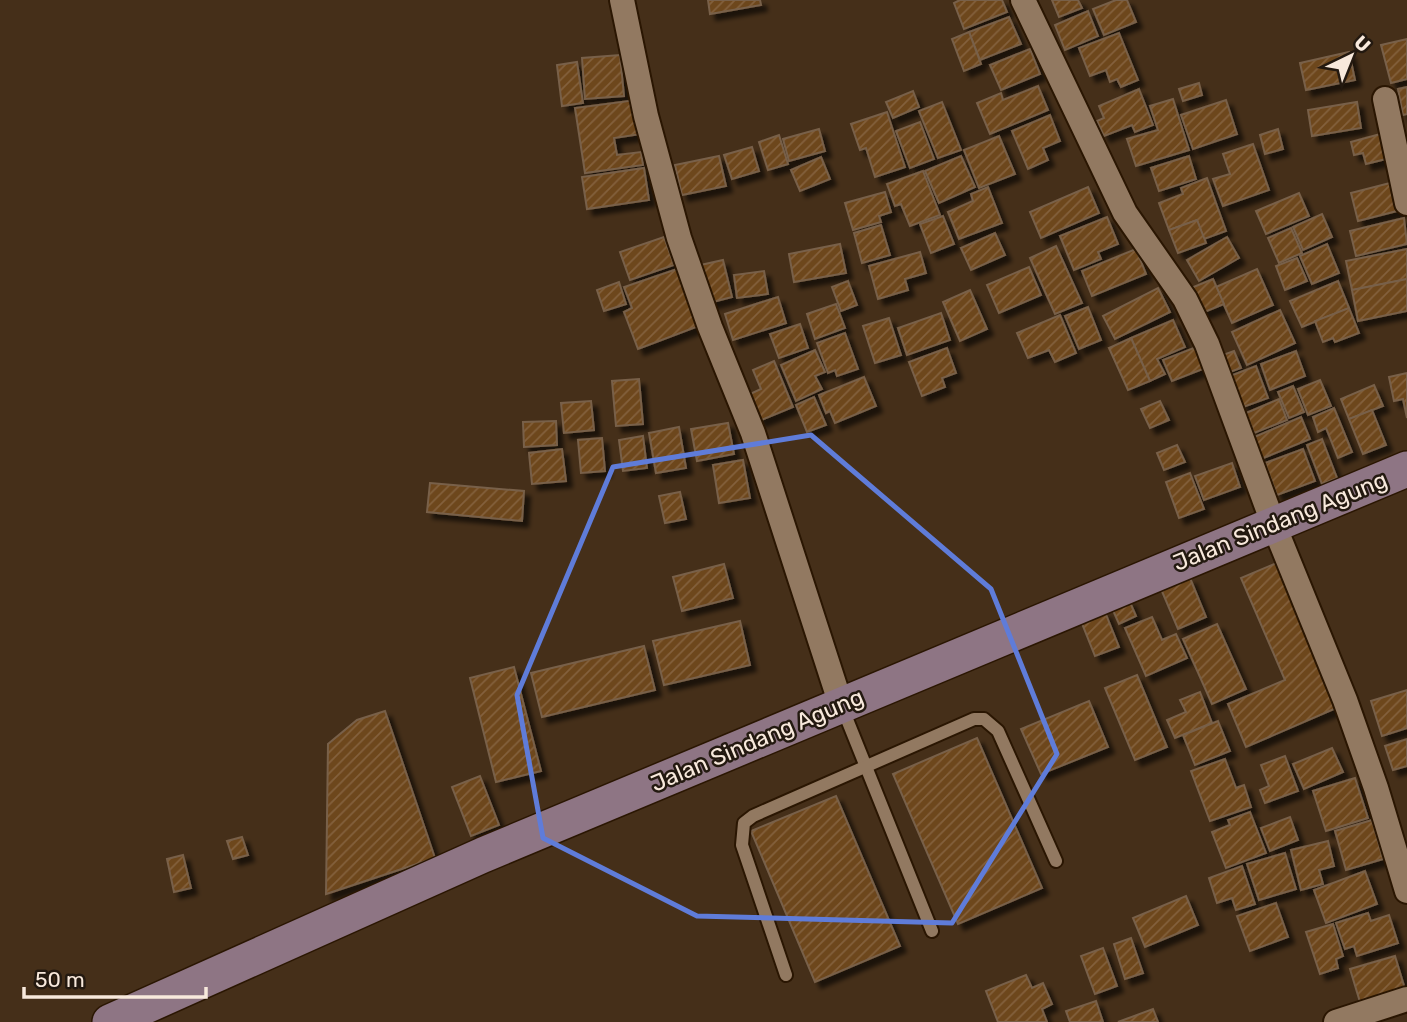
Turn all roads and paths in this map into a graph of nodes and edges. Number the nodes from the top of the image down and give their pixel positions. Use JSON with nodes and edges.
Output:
{"nodes":[{"id":1,"x":622,"y":0,"type":"edge"},
{"id":2,"x":1023,"y":0,"type":"edge"},
{"id":3,"x":1385,"y":99,"type":"dead end"},
{"id":4,"x":1407,"y":203,"type":"edge"},
{"id":5,"x":1407,"y":468,"type":"edge"},
{"id":6,"x":1273,"y":523,"type":"junction"},
{"id":7,"x":841,"y":705,"type":"junction"},
{"id":8,"x":865,"y":766,"type":"junction"},
{"id":9,"x":1056,"y":861,"type":"dead end"},
{"id":10,"x":1407,"y":891,"type":"edge"},
{"id":11,"x":932,"y":931,"type":"dead end"},
{"id":12,"x":786,"y":975,"type":"dead end"},
{"id":13,"x":1407,"y":999,"type":"edge"},
{"id":14,"x":110,"y":1022,"type":"edge"},
{"id":15,"x":1336,"y":1022,"type":"edge"}],
"edges":[{"from":1,"to":7,"type":"street"},
{"from":2,"to":6,"type":"street"},
{"from":3,"to":4,"type":"street"},
{"from":5,"to":6,"type":"main road","name":"Jalan Sindang Agung"},
{"from":6,"to":7,"type":"main road","name":"Jalan Sindang Agung"},
{"from":6,"to":10,"type":"street"},
{"from":7,"to":8,"type":"lane"},
{"from":7,"to":14,"type":"main road","name":"Jalan Sindang Agung"},
{"from":8,"to":9,"type":"lane"},
{"from":8,"to":11,"type":"lane"},
{"from":8,"to":12,"type":"lane"},
{"from":13,"to":15,"type":"street"}]}
